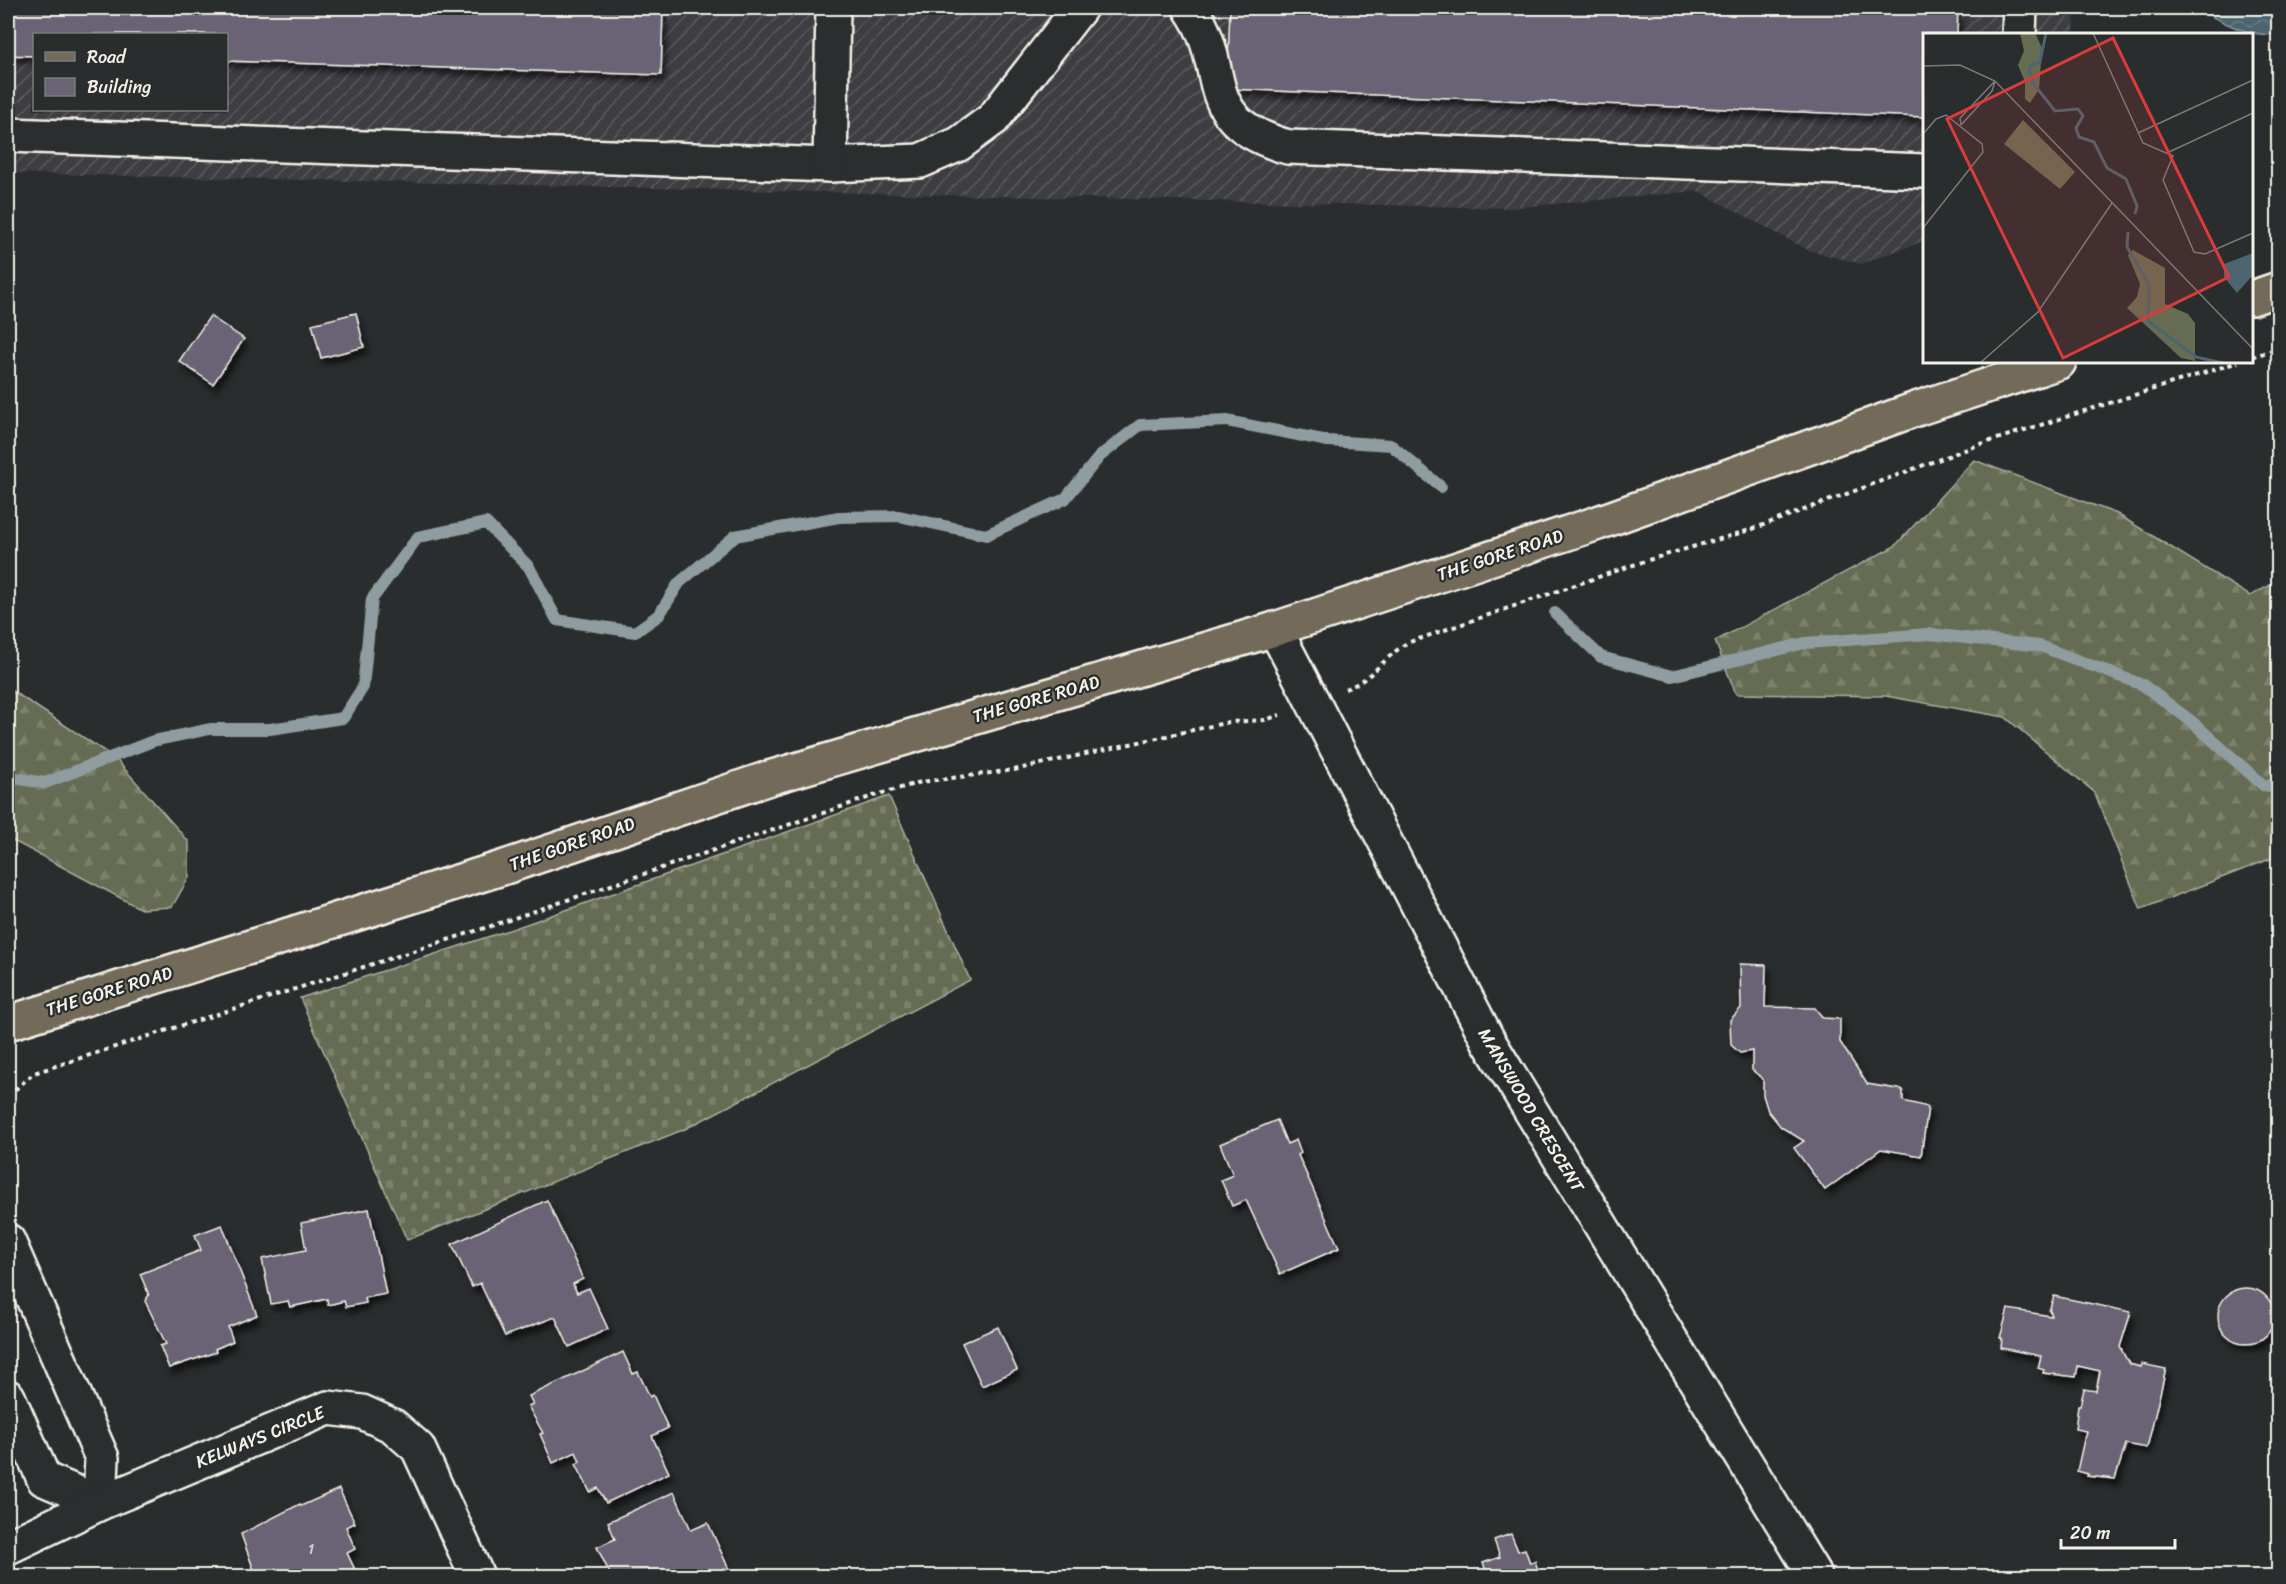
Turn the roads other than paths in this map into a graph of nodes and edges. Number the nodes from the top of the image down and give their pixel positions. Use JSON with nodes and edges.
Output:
{"nodes":[{"id":1,"x":833,"y":8,"type":"edge"},
{"id":2,"x":1080,"y":8,"type":"edge"},
{"id":3,"x":1190,"y":8,"type":"edge"},
{"id":4,"x":2020,"y":8,"type":"edge"},
{"id":5,"x":2019,"y":33,"type":"edge"},
{"id":6,"x":8,"y":135,"type":"edge"},
{"id":7,"x":830,"y":165,"type":"junction"},
{"id":8,"x":1923,"y":171,"type":"edge"},
{"id":9,"x":2278,"y":289,"type":"edge"},
{"id":10,"x":2253,"y":298,"type":"edge"},
{"id":11,"x":2056,"y":363,"type":"edge"},
{"id":12,"x":1275,"y":629,"type":"junction"},
{"id":13,"x":8,"y":1023,"type":"edge"},
{"id":14,"x":8,"y":1241,"type":"edge"},
{"id":15,"x":8,"y":1397,"type":"edge"},
{"id":16,"x":100,"y":1503,"type":"junction"},
{"id":17,"x":8,"y":1547,"type":"edge"},
{"id":18,"x":477,"y":1576,"type":"edge"},
{"id":19,"x":1815,"y":1576,"type":"edge"}],
"edges":[{"from":1,"to":7,"type":"street"},
{"from":2,"to":7,"type":"street"},
{"from":3,"to":8,"type":"street"},
{"from":4,"to":5,"type":"street"},
{"from":6,"to":7,"type":"street"},
{"from":9,"to":10,"type":"main road"},
{"from":11,"to":12,"type":"main road","name":"THE GORE ROAD"},
{"from":12,"to":13,"type":"main road","name":"THE GORE ROAD"},
{"from":12,"to":19,"type":"street","name":"MANSWOOD CRESCENT"},
{"from":14,"to":16,"type":"street"},
{"from":15,"to":16,"type":"street"},
{"from":16,"to":17,"type":"street","name":"KELWAYS CIRCLE"},
{"from":16,"to":18,"type":"street","name":"KELWAYS CIRCLE"}]}
